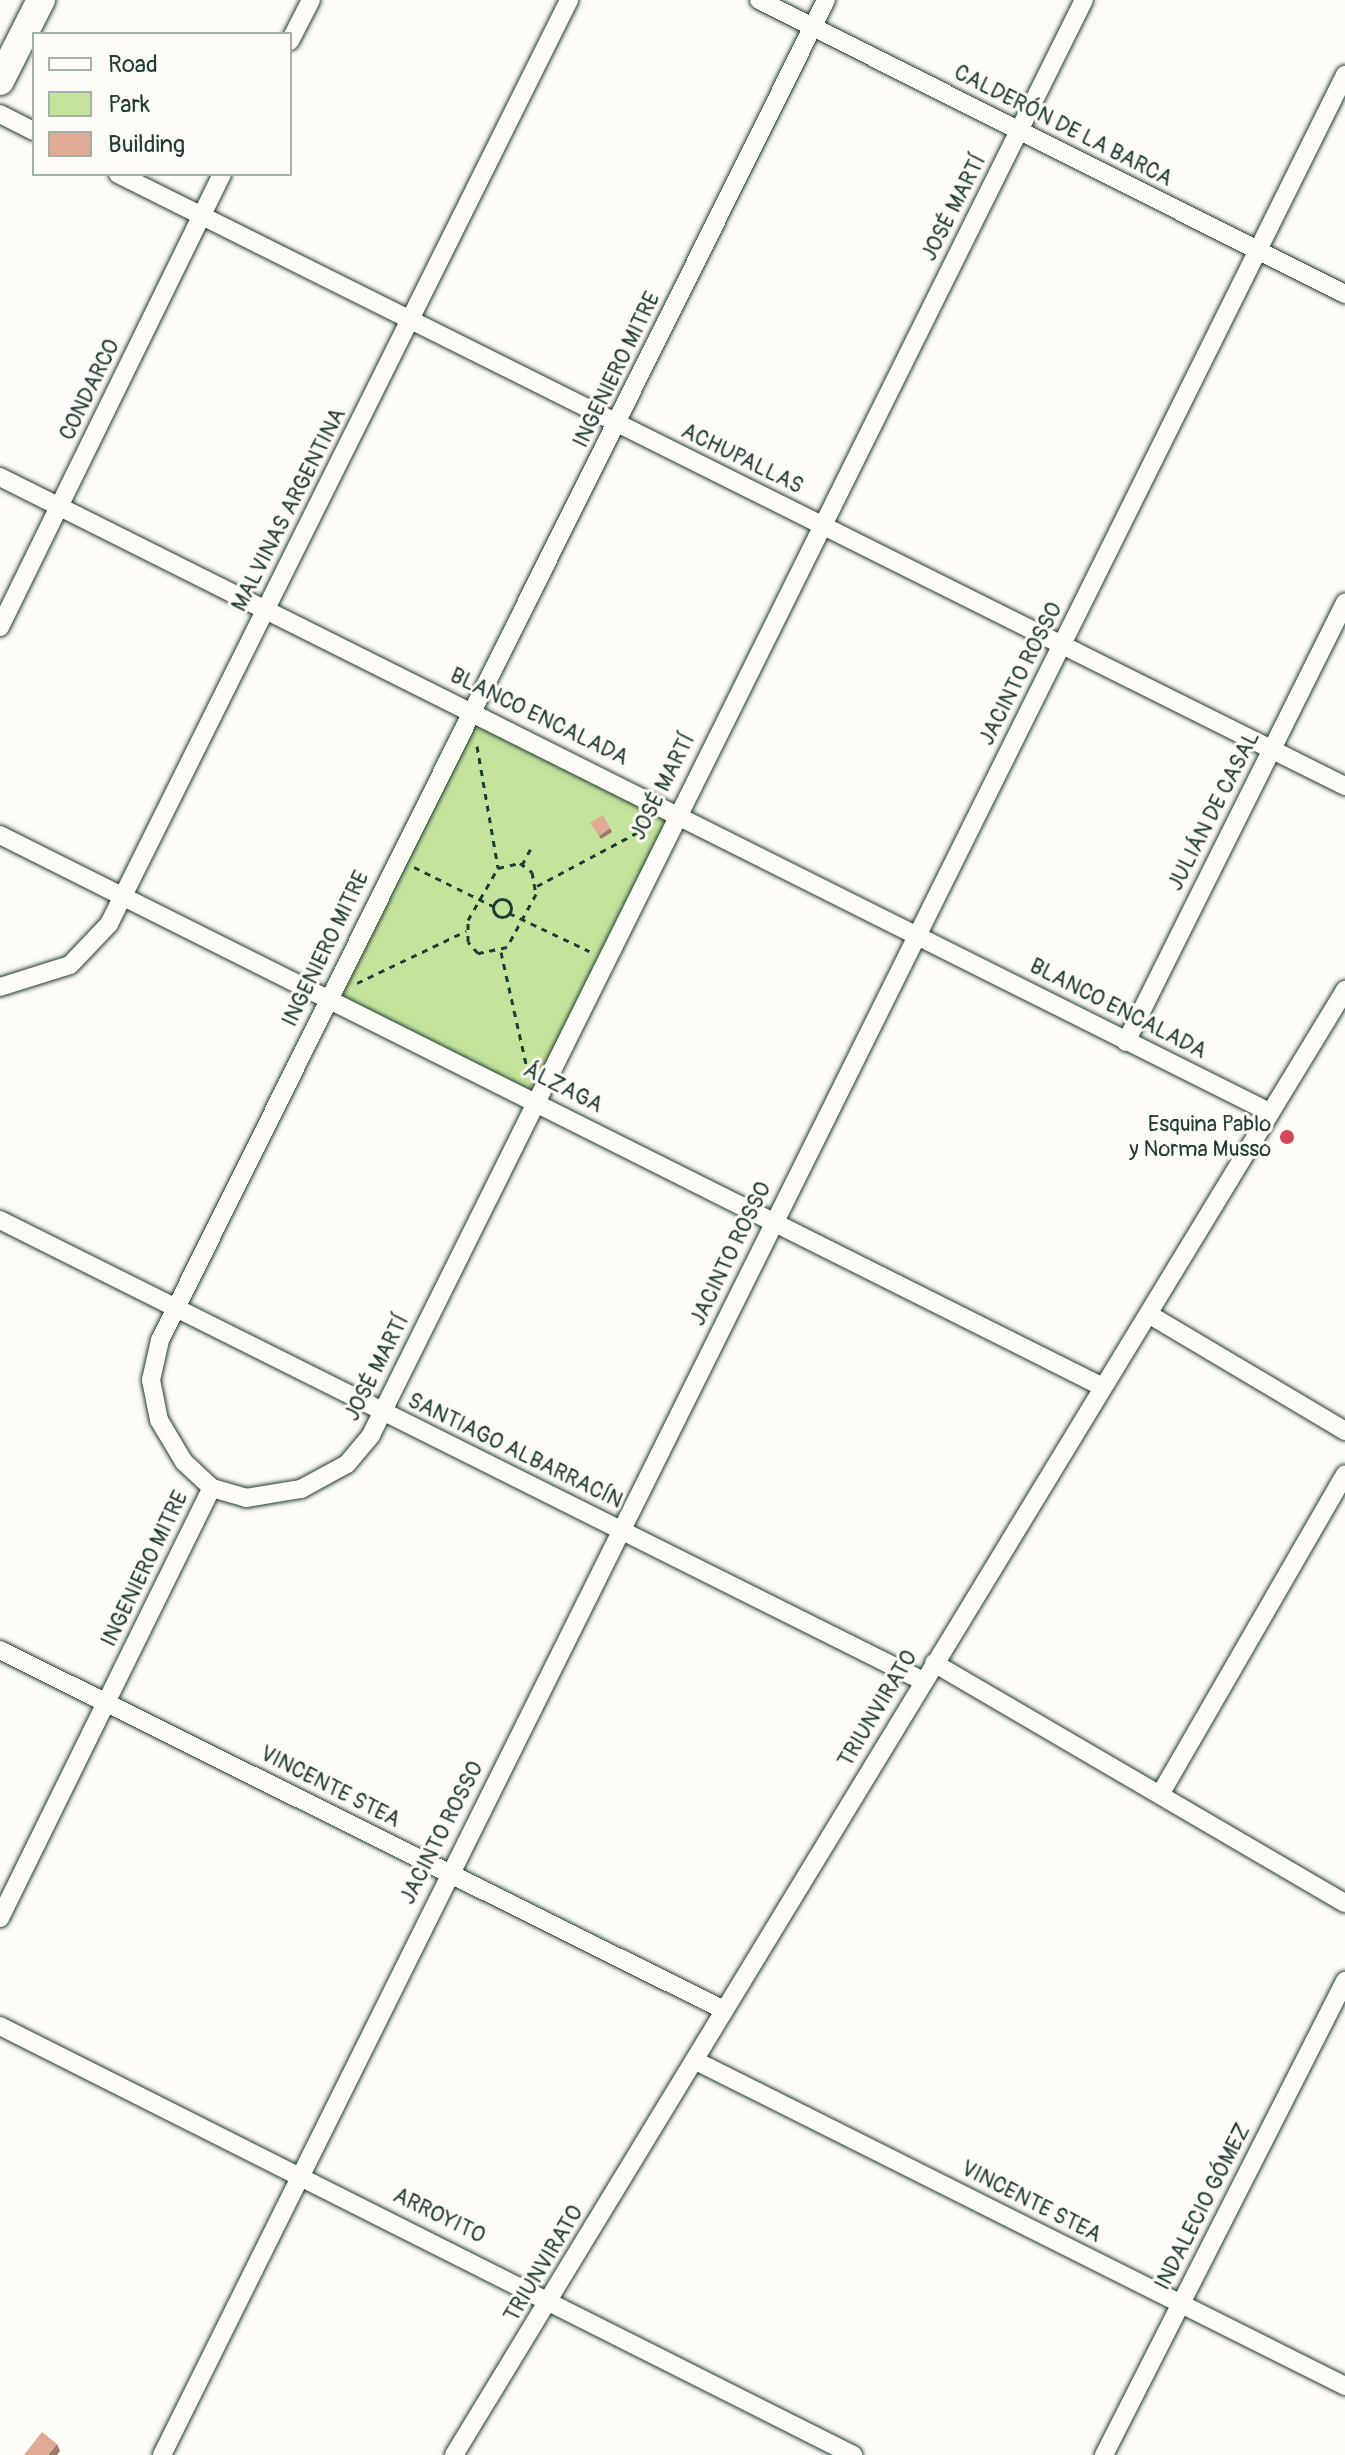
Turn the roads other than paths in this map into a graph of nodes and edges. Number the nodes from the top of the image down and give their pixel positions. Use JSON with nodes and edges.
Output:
{"nodes":[{"id":1,"x":41,"y":0,"type":"edge"},
{"id":2,"x":311,"y":0,"type":"edge"},
{"id":3,"x":569,"y":0,"type":"edge"},
{"id":4,"x":759,"y":0,"type":"edge"},
{"id":5,"x":826,"y":0,"type":"edge"},
{"id":6,"x":1084,"y":0,"type":"edge"},
{"id":7,"x":813,"y":26,"type":"junction"},
{"id":8,"x":292,"y":37,"type":"edge"},
{"id":9,"x":1345,"y":75,"type":"edge"},
{"id":10,"x":0,"y":81,"type":"edge"},
{"id":11,"x":0,"y":114,"type":"edge"},
{"id":12,"x":32,"y":130,"type":"edge"},
{"id":13,"x":1019,"y":132,"type":"junction"},
{"id":14,"x":122,"y":176,"type":"edge"},
{"id":15,"x":221,"y":176,"type":"edge"},
{"id":16,"x":201,"y":216,"type":"junction"},
{"id":17,"x":1258,"y":250,"type":"junction"},
{"id":18,"x":1345,"y":294,"type":"edge"},
{"id":19,"x":412,"y":321,"type":"junction"},
{"id":20,"x":618,"y":425,"type":"junction"},
{"id":21,"x":0,"y":477,"type":"edge"},
{"id":22,"x":59,"y":508,"type":"junction"},
{"id":23,"x":822,"y":526,"type":"junction"},
{"id":24,"x":1345,"y":602,"type":"edge"},
{"id":25,"x":264,"y":610,"type":"junction"},
{"id":26,"x":0,"y":627,"type":"edge"},
{"id":27,"x":1063,"y":646,"type":"junction"},
{"id":28,"x":471,"y":710,"type":"junction"},
{"id":29,"x":1272,"y":749,"type":"junction"},
{"id":30,"x":1345,"y":786,"type":"edge"},
{"id":31,"x":677,"y":812,"type":"junction"},
{"id":32,"x":0,"y":835,"type":"edge"},
{"id":33,"x":124,"y":896,"type":"junction"},
{"id":34,"x":918,"y":933,"type":"junction"},
{"id":35,"x":0,"y":987,"type":"edge"},
{"id":36,"x":1345,"y":990,"type":"edge"},
{"id":37,"x":328,"y":998,"type":"junction"},
{"id":38,"x":1126,"y":1042,"type":"junction"},
{"id":39,"x":534,"y":1099,"type":"junction"},
{"id":40,"x":1269,"y":1112,"type":"junction"},
{"id":41,"x":0,"y":1220,"type":"edge"},
{"id":42,"x":774,"y":1222,"type":"junction"},
{"id":43,"x":175,"y":1306,"type":"junction"},
{"id":44,"x":1150,"y":1315,"type":"junction"},
{"id":45,"x":1103,"y":1387,"type":"junction"},
{"id":46,"x":383,"y":1414,"type":"junction"},
{"id":47,"x":1345,"y":1431,"type":"edge"},
{"id":48,"x":1345,"y":1474,"type":"edge"},
{"id":49,"x":212,"y":1488,"type":"junction"},
{"id":50,"x":622,"y":1529,"type":"junction"},
{"id":51,"x":0,"y":1650,"type":"edge"},
{"id":52,"x":934,"y":1663,"type":"junction"},
{"id":53,"x":923,"y":1681,"type":"junction"},
{"id":54,"x":106,"y":1701,"type":"junction"},
{"id":55,"x":1161,"y":1793,"type":"junction"},
{"id":56,"x":448,"y":1872,"type":"junction"},
{"id":57,"x":1345,"y":1903,"type":"edge"},
{"id":58,"x":0,"y":1918,"type":"edge"},
{"id":59,"x":1345,"y":1981,"type":"edge"},
{"id":60,"x":724,"y":2010,"type":"junction"},
{"id":61,"x":0,"y":2026,"type":"edge"},
{"id":62,"x":696,"y":2061,"type":"junction"},
{"id":63,"x":301,"y":2174,"type":"junction"},
{"id":64,"x":549,"y":2302,"type":"junction"},
{"id":65,"x":1181,"y":2304,"type":"junction"},
{"id":66,"x":1345,"y":2386,"type":"edge"},
{"id":67,"x":162,"y":2455,"type":"edge"},
{"id":68,"x":454,"y":2455,"type":"edge"},
{"id":69,"x":853,"y":2455,"type":"edge"},
{"id":70,"x":1104,"y":2455,"type":"edge"}],
"edges":[{"from":1,"to":10,"type":"main road"},
{"from":2,"to":8,"type":"street"},
{"from":3,"to":19,"type":"street","name":"MALVINAS ARGENTINA"},
{"from":4,"to":7,"type":"street","name":"CALDERÓN DE LA BARCA"},
{"from":5,"to":7,"type":"street","name":"INGENIERO MITRE"},
{"from":6,"to":13,"type":"street","name":"JOSÉ MARTÍ"},
{"from":7,"to":13,"type":"street","name":"CALDERÓN DE LA BARCA"},
{"from":7,"to":20,"type":"street","name":"INGENIERO MITRE"},
{"from":9,"to":17,"type":"street","name":"JACINTO ROSSO"},
{"from":11,"to":12,"type":"street"},
{"from":13,"to":17,"type":"street","name":"CALDERÓN DE LA BARCA"},
{"from":13,"to":23,"type":"street","name":"JOSÉ MARTÍ"},
{"from":14,"to":16,"type":"street","name":"ACHUPALLAS"},
{"from":15,"to":16,"type":"street","name":"CONDARCO"},
{"from":16,"to":19,"type":"street","name":"ACHUPALLAS"},
{"from":16,"to":22,"type":"street","name":"CONDARCO"},
{"from":17,"to":18,"type":"street","name":"CALDERÓN DE LA BARCA"},
{"from":17,"to":27,"type":"street","name":"JACINTO ROSSO"},
{"from":19,"to":20,"type":"street","name":"ACHUPALLAS"},
{"from":19,"to":25,"type":"street","name":"MALVINAS ARGENTINA"},
{"from":20,"to":23,"type":"street","name":"ACHUPALLAS"},
{"from":20,"to":28,"type":"street","name":"INGENIERO MITRE"},
{"from":21,"to":22,"type":"street","name":"BLANCO ENCALADA"},
{"from":22,"to":25,"type":"street","name":"BLANCO ENCALADA"},
{"from":22,"to":26,"type":"street","name":"CONDARCO"},
{"from":23,"to":27,"type":"street","name":"ACHUPALLAS"},
{"from":23,"to":31,"type":"street","name":"JOSÉ MARTÍ"},
{"from":24,"to":29,"type":"street","name":"JULIÁN DE CASAL"},
{"from":25,"to":28,"type":"street","name":"BLANCO ENCALADA"},
{"from":25,"to":33,"type":"street","name":"MALVINAS ARGENTINA"},
{"from":27,"to":29,"type":"street","name":"ACHUPALLAS"},
{"from":27,"to":34,"type":"street","name":"JACINTO ROSSO"},
{"from":28,"to":31,"type":"street","name":"BLANCO ENCALADA"},
{"from":28,"to":37,"type":"street","name":"INGENIERO MITRE"},
{"from":29,"to":30,"type":"street","name":"ACHUPALLAS"},
{"from":29,"to":38,"type":"street","name":"JULIÁN DE CASAL"},
{"from":31,"to":34,"type":"street","name":"BLANCO ENCALADA"},
{"from":31,"to":39,"type":"street","name":"JOSÉ MARTÍ"},
{"from":32,"to":33,"type":"street","name":"ÁLZAGA"},
{"from":33,"to":35,"type":"street","name":"MALVINAS ARGENTINA"},
{"from":33,"to":37,"type":"street","name":"ÁLZAGA"},
{"from":34,"to":38,"type":"street","name":"BLANCO ENCALADA"},
{"from":34,"to":42,"type":"street","name":"JACINTO ROSSO"},
{"from":36,"to":40,"type":"street","name":"TRIUNVIRATO"},
{"from":37,"to":39,"type":"street","name":"ÁLZAGA"},
{"from":37,"to":43,"type":"street","name":"INGENIERO MITRE"},
{"from":38,"to":40,"type":"street","name":"BLANCO ENCALADA"},
{"from":39,"to":42,"type":"street","name":"ÁLZAGA"},
{"from":39,"to":46,"type":"street","name":"JOSÉ MARTÍ"},
{"from":40,"to":44,"type":"street","name":"TRIUNVIRATO"},
{"from":41,"to":43,"type":"street","name":"SANTIAGO ALBARRACÍN"},
{"from":42,"to":45,"type":"street","name":"ÁLZAGA"},
{"from":42,"to":50,"type":"street","name":"JACINTO ROSSO"},
{"from":43,"to":46,"type":"street","name":"SANTIAGO ALBARRACÍN"},
{"from":43,"to":49,"type":"street","name":"INGENIERO MITRE"},
{"from":44,"to":45,"type":"street","name":"TRIUNVIRATO"},
{"from":44,"to":47,"type":"street"},
{"from":45,"to":52,"type":"street","name":"TRIUNVIRATO"},
{"from":46,"to":49,"type":"street","name":"JOSÉ MARTÍ"},
{"from":46,"to":50,"type":"street","name":"SANTIAGO ALBARRACÍN"},
{"from":48,"to":55,"type":"street"},
{"from":49,"to":54,"type":"street","name":"INGENIERO MITRE"},
{"from":50,"to":53,"type":"street","name":"SANTIAGO ALBARRACÍN"},
{"from":50,"to":56,"type":"street","name":"JACINTO ROSSO"},
{"from":51,"to":54,"type":"street","name":"VINCENTE STEA"},
{"from":52,"to":53,"type":"street","name":"TRIUNVIRATO"},
{"from":52,"to":55,"type":"street"},
{"from":53,"to":60,"type":"street","name":"TRIUNVIRATO"},
{"from":54,"to":56,"type":"street","name":"VINCENTE STEA"},
{"from":54,"to":58,"type":"street","name":"INGENIERO MITRE"},
{"from":55,"to":57,"type":"street"},
{"from":56,"to":60,"type":"street","name":"VINCENTE STEA"},
{"from":56,"to":63,"type":"street","name":"JACINTO ROSSO"},
{"from":59,"to":65,"type":"street","name":"INDALECIO GÓMEZ"},
{"from":60,"to":62,"type":"street","name":"TRIUNVIRATO"},
{"from":61,"to":63,"type":"street","name":"ARROYITO"},
{"from":62,"to":64,"type":"street","name":"TRIUNVIRATO"},
{"from":62,"to":65,"type":"street","name":"VINCENTE STEA"},
{"from":63,"to":64,"type":"street","name":"ARROYITO"},
{"from":63,"to":67,"type":"street","name":"JACINTO ROSSO"},
{"from":64,"to":68,"type":"street","name":"TRIUNVIRATO"},
{"from":64,"to":69,"type":"street","name":"ARROYITO"},
{"from":65,"to":66,"type":"street","name":"VINCENTE STEA"},
{"from":65,"to":70,"type":"street","name":"INDALECIO GÓMEZ"}]}
